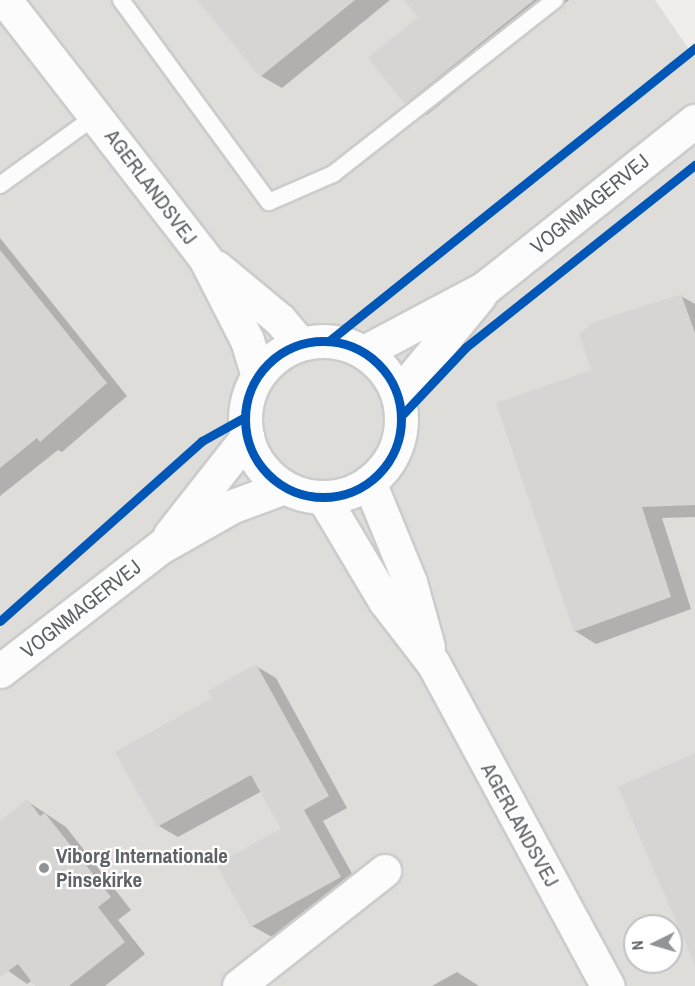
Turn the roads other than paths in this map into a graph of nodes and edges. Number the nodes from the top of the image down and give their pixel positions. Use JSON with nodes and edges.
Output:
{"nodes":[{"id":1,"x":5,"y":0,"type":"edge"},
{"id":2,"x":121,"y":0,"type":"edge"},
{"id":3,"x":555,"y":0,"type":"edge"},
{"id":4,"x":97,"y":115,"type":"junction"},
{"id":5,"x":695,"y":121,"type":"edge"},
{"id":6,"x":0,"y":185,"type":"edge"},
{"id":7,"x":205,"y":258,"type":"junction"},
{"id":8,"x":486,"y":287,"type":"junction"},
{"id":9,"x":300,"y":344,"type":"junction"},
{"id":10,"x":364,"y":352,"type":"junction"},
{"id":11,"x":258,"y":375,"type":"junction"},
{"id":12,"x":398,"y":395,"type":"junction"},
{"id":13,"x":247,"y":437,"type":"junction"},
{"id":14,"x":369,"y":482,"type":"junction"},
{"id":15,"x":284,"y":487,"type":"junction"},
{"id":16,"x":323,"y":497,"type":"junction"},
{"id":17,"x":162,"y":546,"type":"junction"},
{"id":18,"x":433,"y":663,"type":"junction"},
{"id":19,"x":0,"y":671,"type":"edge"},
{"id":20,"x":385,"y":871,"type":"dead end"},
{"id":21,"x":240,"y":986,"type":"edge"},
{"id":22,"x":608,"y":986,"type":"edge"}],
"edges":[{"from":1,"to":4,"type":"street","name":"AGERLANDSVEJ"},
{"from":2,"to":3,"type":"lane"},
{"from":4,"to":6,"type":"lane","name":"AGERLANDSVEJ"},
{"from":4,"to":7,"type":"street","name":"AGERLANDSVEJ"},
{"from":5,"to":8,"type":"street","name":"VOGNMAGERVEJ"},
{"from":7,"to":9,"type":"street","name":"AGERLANDSVEJ"},
{"from":7,"to":11,"type":"street","name":"AGERLANDSVEJ"},
{"from":8,"to":10,"type":"street","name":"VOGNMAGERVEJ"},
{"from":8,"to":12,"type":"street","name":"VOGNMAGERVEJ"},
{"from":9,"to":10,"type":"street"},
{"from":9,"to":11,"type":"street"},
{"from":10,"to":12,"type":"street"},
{"from":11,"to":13,"type":"street"},
{"from":12,"to":14,"type":"street"},
{"from":13,"to":15,"type":"street"},
{"from":13,"to":17,"type":"street","name":"VOGNMAGERVEJ"},
{"from":14,"to":16,"type":"street"},
{"from":14,"to":18,"type":"street","name":"AGERLANDSVEJ"},
{"from":15,"to":16,"type":"street"},
{"from":15,"to":17,"type":"street","name":"VOGNMAGERVEJ"},
{"from":16,"to":18,"type":"street","name":"AGERLANDSVEJ"},
{"from":17,"to":19,"type":"street","name":"VOGNMAGERVEJ"},
{"from":18,"to":22,"type":"street","name":"AGERLANDSVEJ"},
{"from":20,"to":21,"type":"street"}]}
